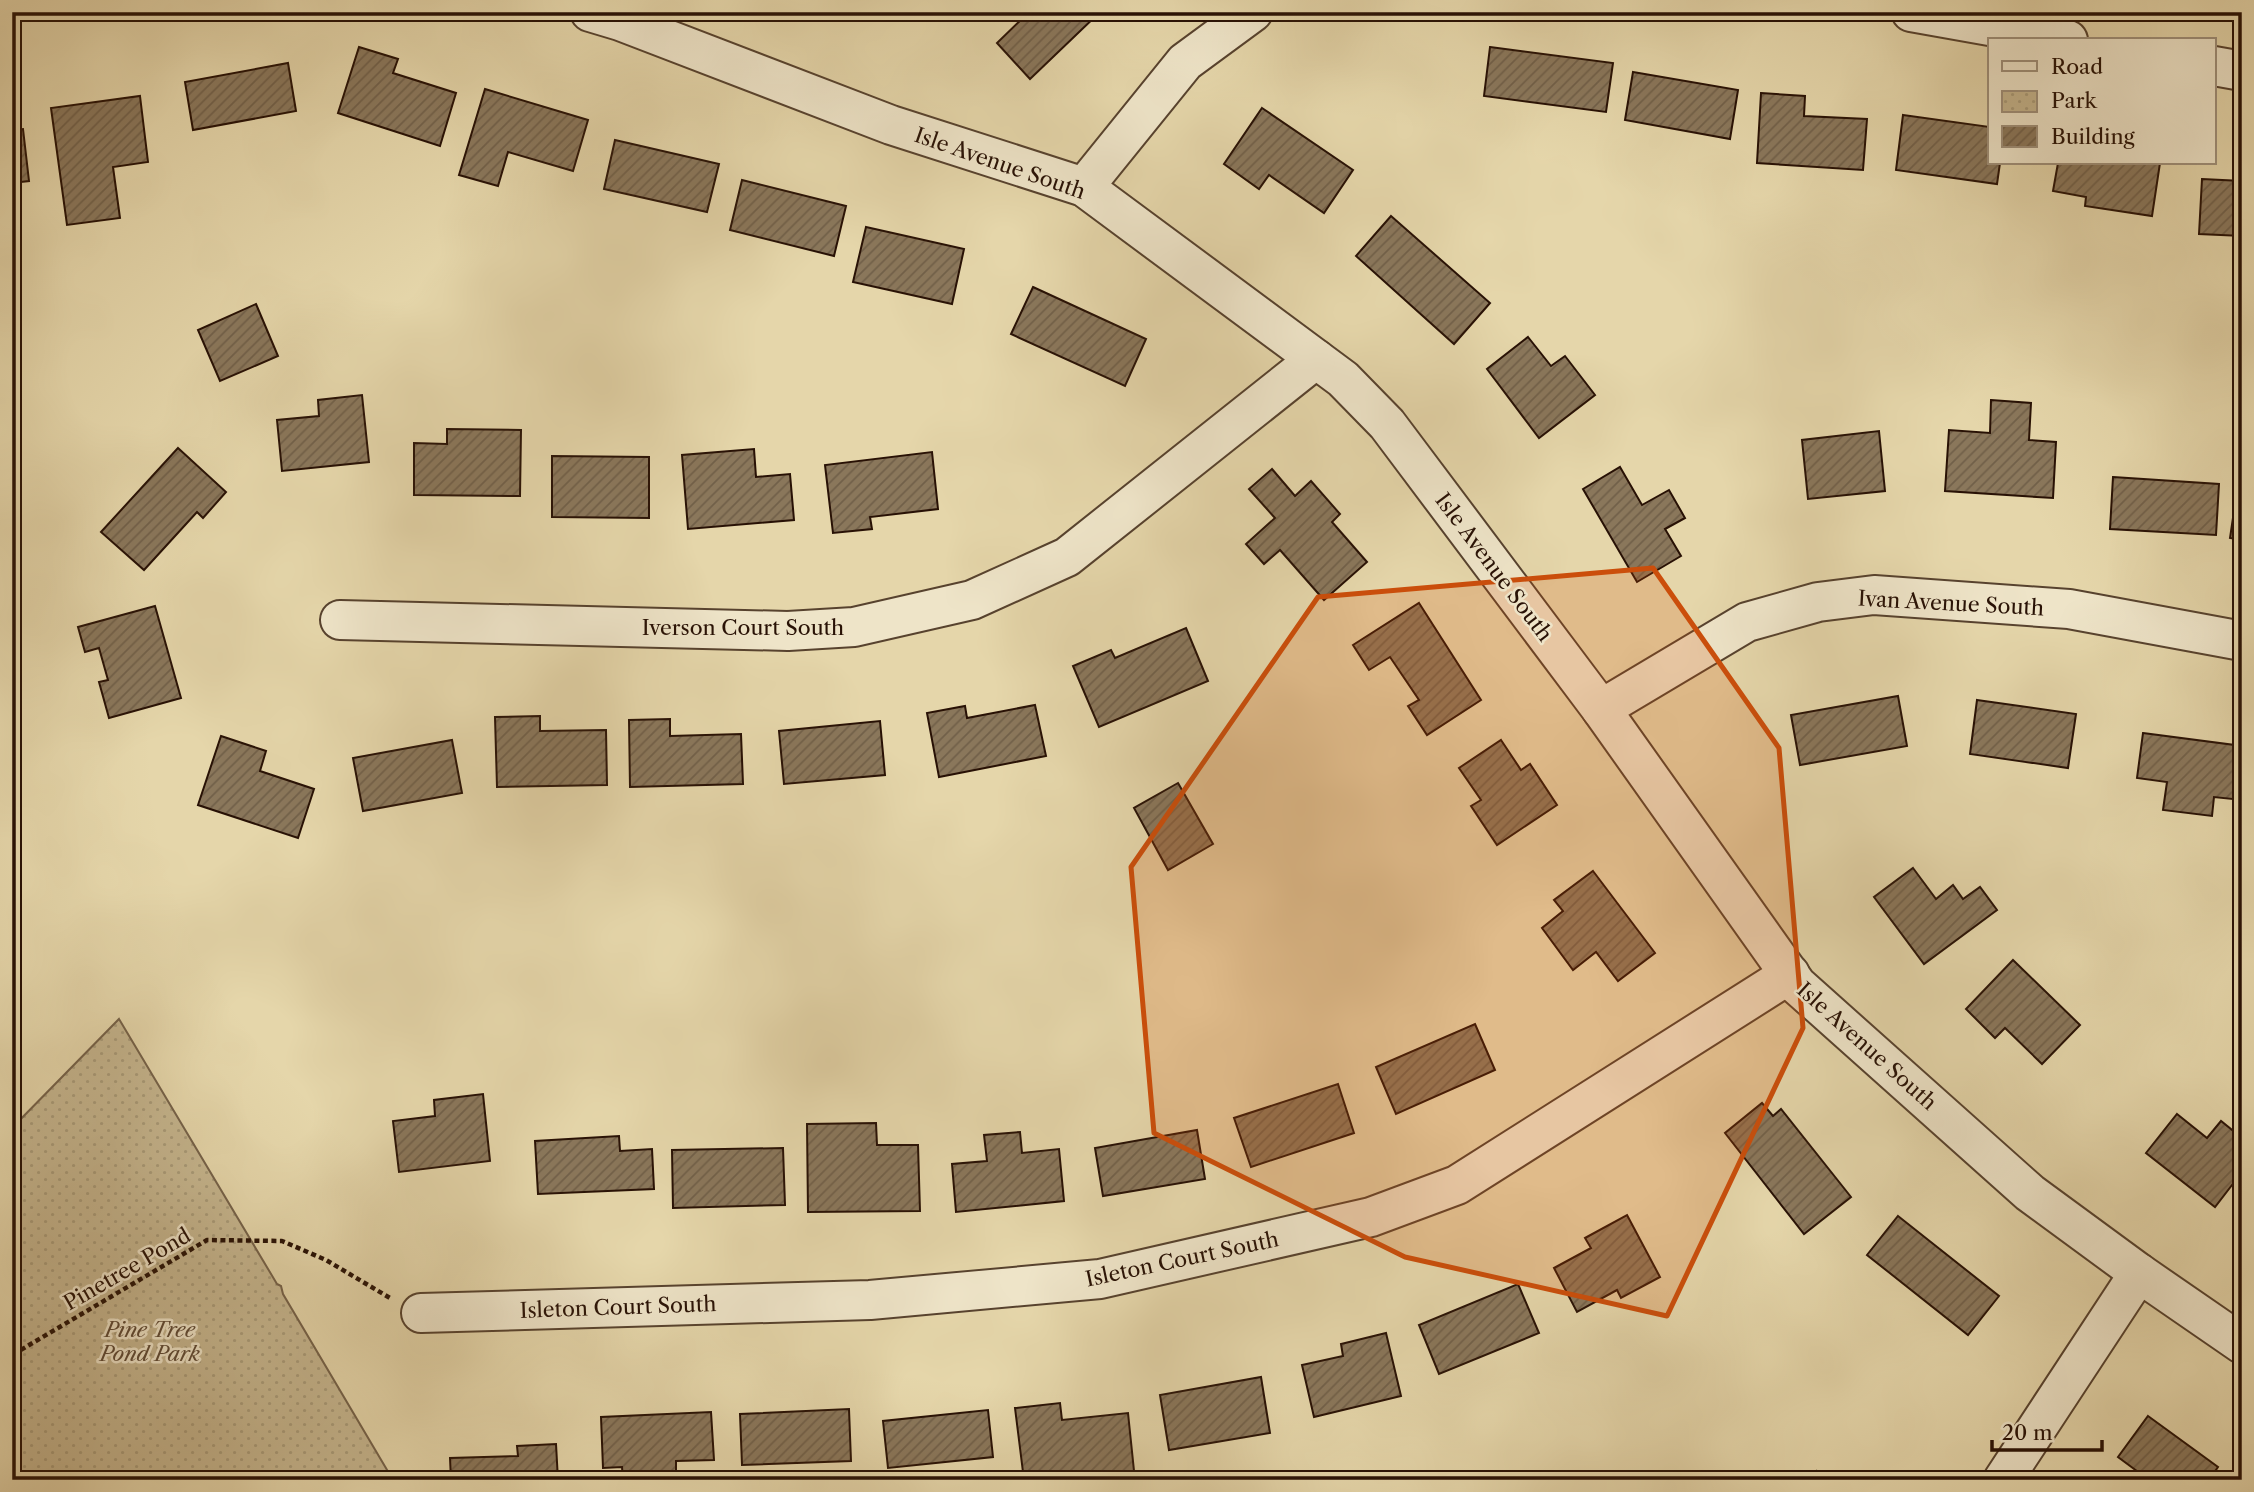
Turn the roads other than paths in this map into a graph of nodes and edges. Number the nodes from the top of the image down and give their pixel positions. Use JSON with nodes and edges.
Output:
{"nodes":[{"id":1,"x":590,"y":12,"type":"edge"},
{"id":2,"x":1253,"y":12,"type":"edge"},
{"id":3,"x":1911,"y":12,"type":"edge"},
{"id":4,"x":2057,"y":38,"type":"edge"},
{"id":5,"x":2216,"y":66,"type":"edge"},
{"id":6,"x":2242,"y":71,"type":"edge"},
{"id":7,"x":1084,"y":187,"type":"junction"},
{"id":8,"x":1316,"y":359,"type":"junction"},
{"id":9,"x":340,"y":620,"type":"dead end"},
{"id":10,"x":2242,"y":641,"type":"edge"},
{"id":11,"x":1601,"y":709,"type":"junction"},
{"id":12,"x":1790,"y":974,"type":"junction"},
{"id":13,"x":2139,"y":1273,"type":"junction"},
{"id":14,"x":421,"y":1313,"type":"road end"},
{"id":15,"x":2242,"y":1343,"type":"edge"},
{"id":16,"x":2003,"y":1480,"type":"edge"}],
"edges":[{"from":1,"to":7,"type":"street","name":"Isle Avenue South"},
{"from":2,"to":7,"type":"street"},
{"from":3,"to":4,"type":"street"},
{"from":5,"to":6,"type":"street"},
{"from":7,"to":8,"type":"street","name":"Isle Avenue South"},
{"from":8,"to":9,"type":"street","name":"Iverson Court South"},
{"from":8,"to":11,"type":"street","name":"Isle Avenue South"},
{"from":10,"to":11,"type":"street","name":"Ivan Avenue South"},
{"from":11,"to":12,"type":"street","name":"Isle Avenue South"},
{"from":12,"to":13,"type":"street","name":"Isle Avenue South"},
{"from":12,"to":14,"type":"street","name":"Isleton Court South"},
{"from":13,"to":15,"type":"street","name":"Isle Avenue South"},
{"from":13,"to":16,"type":"street"}]}
